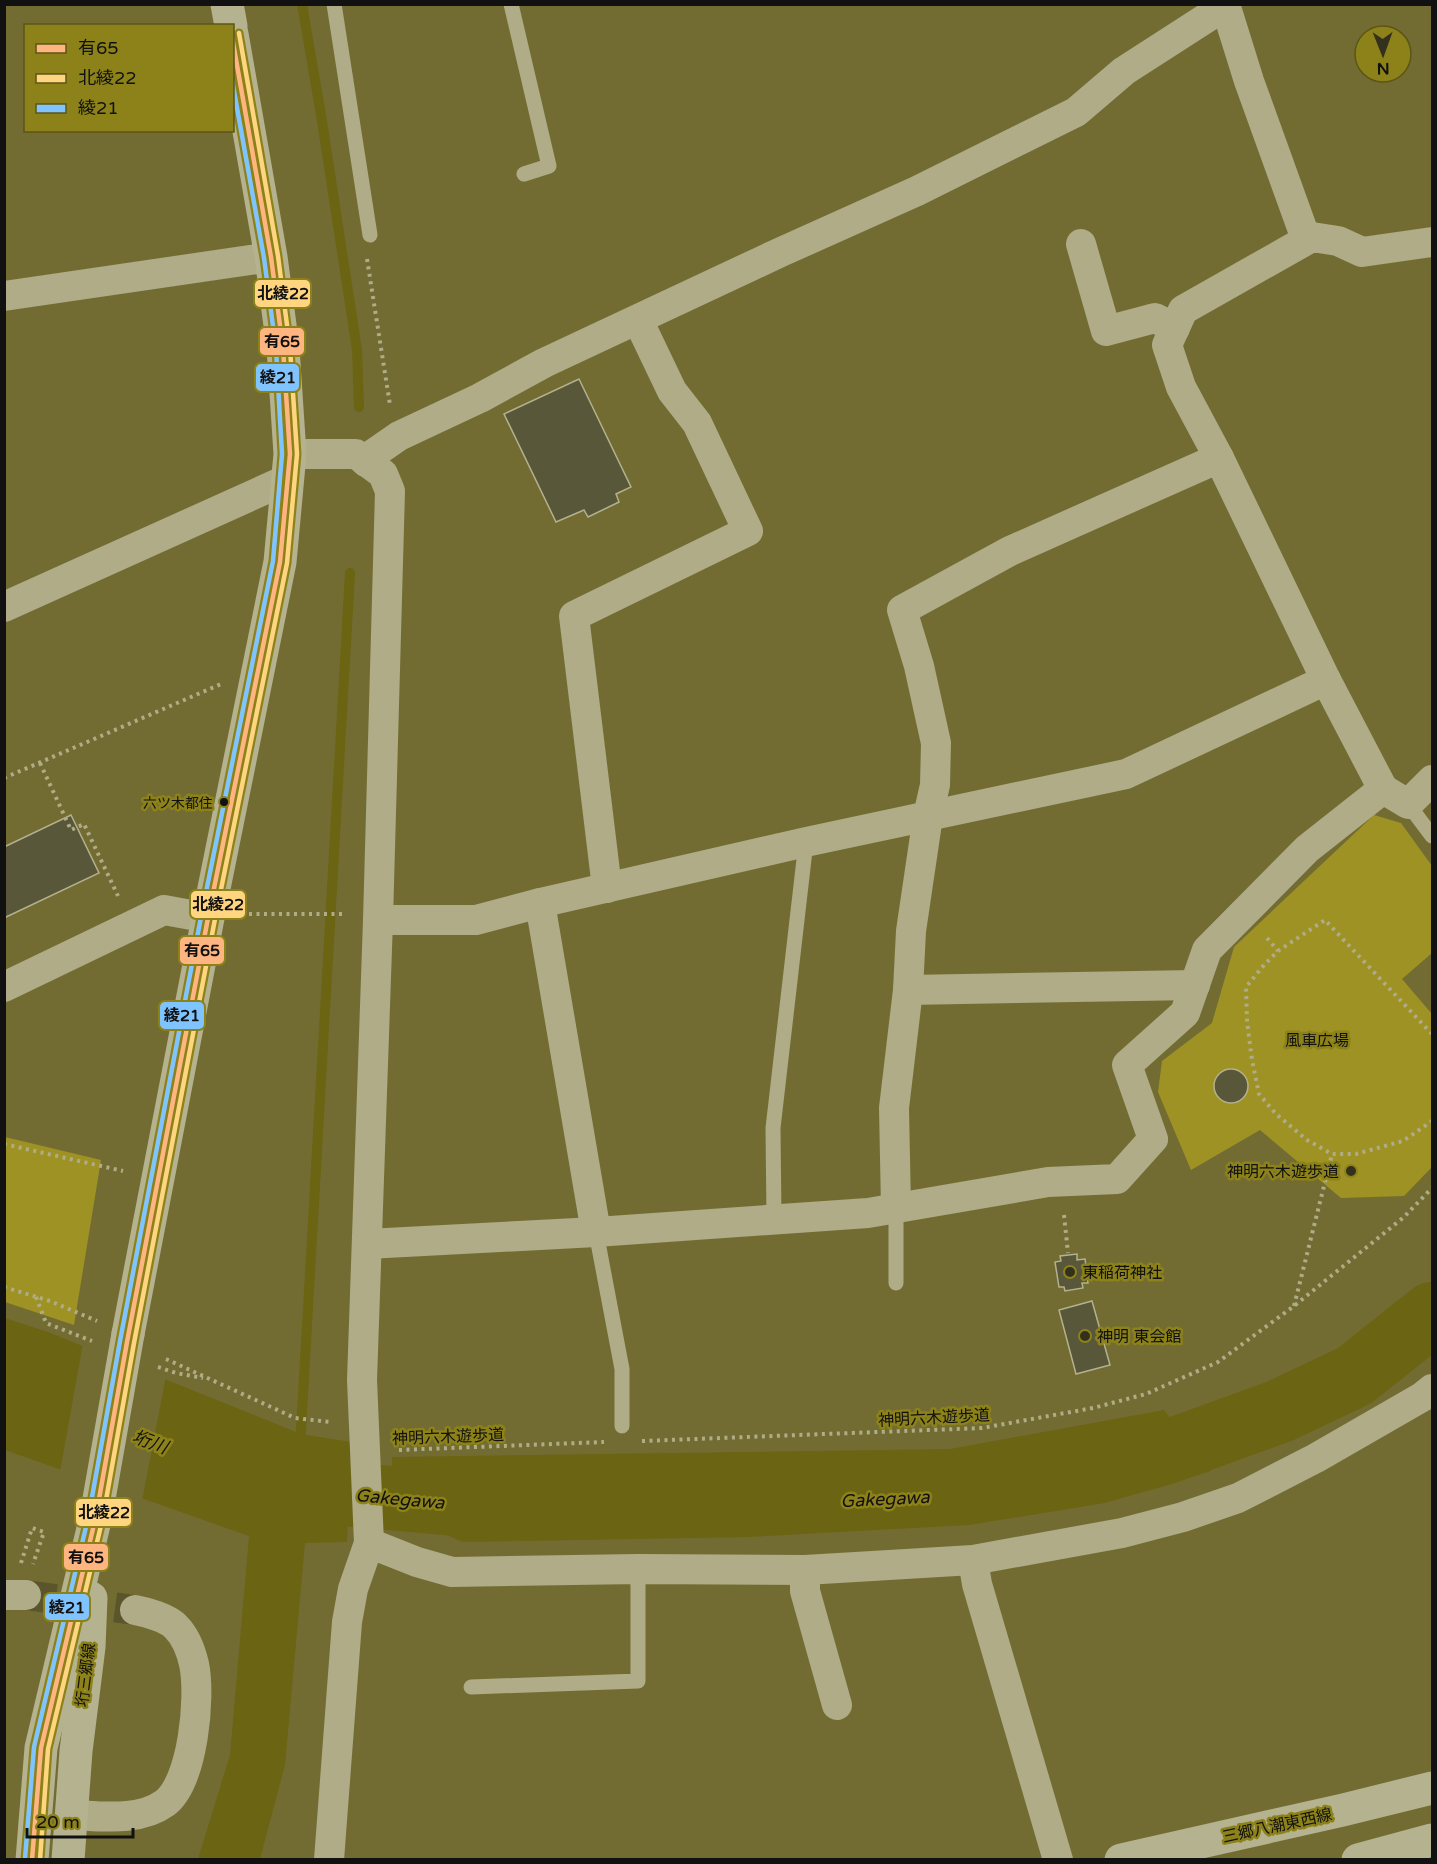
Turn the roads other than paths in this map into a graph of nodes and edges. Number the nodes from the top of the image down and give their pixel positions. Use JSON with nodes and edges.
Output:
{"nodes":[{"id":1,"x":227,"y":4,"type":"edge"},
{"id":2,"x":334,"y":4,"type":"edge"},
{"id":3,"x":511,"y":4,"type":"edge"},
{"id":4,"x":1225,"y":5,"type":"edge"},
{"id":5,"x":231,"y":24,"type":"edge"},
{"id":6,"x":234,"y":45,"type":"edge"},
{"id":7,"x":524,"y":174,"type":"dead end"},
{"id":8,"x":370,"y":235,"type":"road end"},
{"id":9,"x":1306,"y":239,"type":"junction"},
{"id":10,"x":1432,"y":242,"type":"edge"},
{"id":11,"x":1081,"y":244,"type":"dead end"},
{"id":12,"x":271,"y":257,"type":"junction"},
{"id":13,"x":4,"y":296,"type":"edge"},
{"id":14,"x":638,"y":320,"type":"junction"},
{"id":15,"x":1174,"y":328,"type":"junction"},
{"id":16,"x":361,"y":458,"type":"junction"},
{"id":17,"x":1219,"y":458,"type":"junction"},
{"id":18,"x":289,"y":466,"type":"junction"},
{"id":19,"x":4,"y":608,"type":"edge"},
{"id":20,"x":1326,"y":680,"type":"junction"},
{"id":21,"x":1432,"y":780,"type":"edge"},
{"id":22,"x":1395,"y":796,"type":"junction"},
{"id":23,"x":928,"y":816,"type":"junction"},
{"id":24,"x":1432,"y":836,"type":"edge"},
{"id":25,"x":806,"y":842,"type":"junction"},
{"id":26,"x":607,"y":888,"type":"junction"},
{"id":27,"x":540,"y":903,"type":"junction"},
{"id":28,"x":208,"y":918,"type":"junction"},
{"id":29,"x":378,"y":920,"type":"junction"},
{"id":30,"x":1195,"y":985,"type":"junction"},
{"id":31,"x":4,"y":987,"type":"edge"},
{"id":32,"x":908,"y":990,"type":"junction"},
{"id":33,"x":896,"y":1208,"type":"junction"},
{"id":34,"x":774,"y":1220,"type":"junction"},
{"id":35,"x":596,"y":1232,"type":"junction"},
{"id":36,"x":367,"y":1244,"type":"junction"},
{"id":37,"x":896,"y":1283,"type":"dead end"},
{"id":38,"x":1429,"y":1400,"type":"edge"},
{"id":39,"x":622,"y":1426,"type":"dead end"},
{"id":40,"x":96,"y":1516,"type":"junction"},
{"id":41,"x":369,"y":1543,"type":"junction"},
{"id":42,"x":973,"y":1560,"type":"junction"},
{"id":43,"x":638,"y":1569,"type":"junction"},
{"id":44,"x":805,"y":1570,"type":"junction"},
{"id":45,"x":135,"y":1610,"type":"tunnel mouth"},
{"id":46,"x":471,"y":1687,"type":"dead end"},
{"id":47,"x":837,"y":1705,"type":"dead end"},
{"id":48,"x":1432,"y":1788,"type":"edge"},
{"id":49,"x":71,"y":1815,"type":"junction"},
{"id":50,"x":1432,"y":1840,"type":"edge"},
{"id":51,"x":33,"y":1860,"type":"edge"},
{"id":52,"x":68,"y":1860,"type":"edge"},
{"id":53,"x":329,"y":1860,"type":"edge"},
{"id":54,"x":1058,"y":1860,"type":"edge"},
{"id":55,"x":1121,"y":1860,"type":"edge"},
{"id":56,"x":1358,"y":1860,"type":"edge"}],
"edges":[{"from":1,"to":5,"type":"street"},
{"from":2,"to":8,"type":"lane"},
{"from":3,"to":7,"type":"lane"},
{"from":4,"to":9,"type":"street"},
{"from":4,"to":14,"type":"street"},
{"from":6,"to":12,"type":"street"},
{"from":9,"to":10,"type":"street"},
{"from":9,"to":15,"type":"street"},
{"from":11,"to":15,"type":"street"},
{"from":12,"to":13,"type":"street"},
{"from":12,"to":18,"type":"street"},
{"from":14,"to":16,"type":"street"},
{"from":14,"to":26,"type":"street"},
{"from":15,"to":17,"type":"street"},
{"from":16,"to":18,"type":"street"},
{"from":16,"to":29,"type":"street"},
{"from":17,"to":20,"type":"street"},
{"from":17,"to":23,"type":"street"},
{"from":18,"to":19,"type":"street"},
{"from":18,"to":28,"type":"street"},
{"from":20,"to":22,"type":"street"},
{"from":20,"to":23,"type":"street"},
{"from":21,"to":22,"type":"street"},
{"from":22,"to":24,"type":"lane"},
{"from":22,"to":30,"type":"street"},
{"from":23,"to":25,"type":"street"},
{"from":23,"to":32,"type":"street"},
{"from":25,"to":26,"type":"street"},
{"from":25,"to":34,"type":"lane"},
{"from":26,"to":27,"type":"street"},
{"from":27,"to":29,"type":"street"},
{"from":27,"to":35,"type":"street"},
{"from":28,"to":31,"type":"street"},
{"from":28,"to":40,"type":"street","bridge":true},
{"from":29,"to":36,"type":"street"},
{"from":30,"to":32,"type":"street"},
{"from":30,"to":33,"type":"street"},
{"from":32,"to":33,"type":"street"},
{"from":33,"to":34,"type":"street"},
{"from":33,"to":37,"type":"lane"},
{"from":34,"to":35,"type":"street"},
{"from":35,"to":36,"type":"street"},
{"from":35,"to":39,"type":"lane"},
{"from":36,"to":41,"type":"street"},
{"from":38,"to":42,"type":"street"},
{"from":40,"to":49,"type":"street","name":"垳三郷線"},
{"from":40,"to":51,"type":"street","name":"垳三郷線"},
{"from":41,"to":43,"type":"street"},
{"from":41,"to":53,"type":"street"},
{"from":42,"to":44,"type":"street"},
{"from":42,"to":54,"type":"street"},
{"from":43,"to":44,"type":"street"},
{"from":43,"to":46,"type":"lane"},
{"from":44,"to":47,"type":"street"},
{"from":45,"to":49,"type":"street"},
{"from":48,"to":55,"type":"street","name":"三郷八潮東西線"},
{"from":49,"to":52,"type":"street","name":"垳三郷線"},
{"from":50,"to":56,"type":"street"}]}
